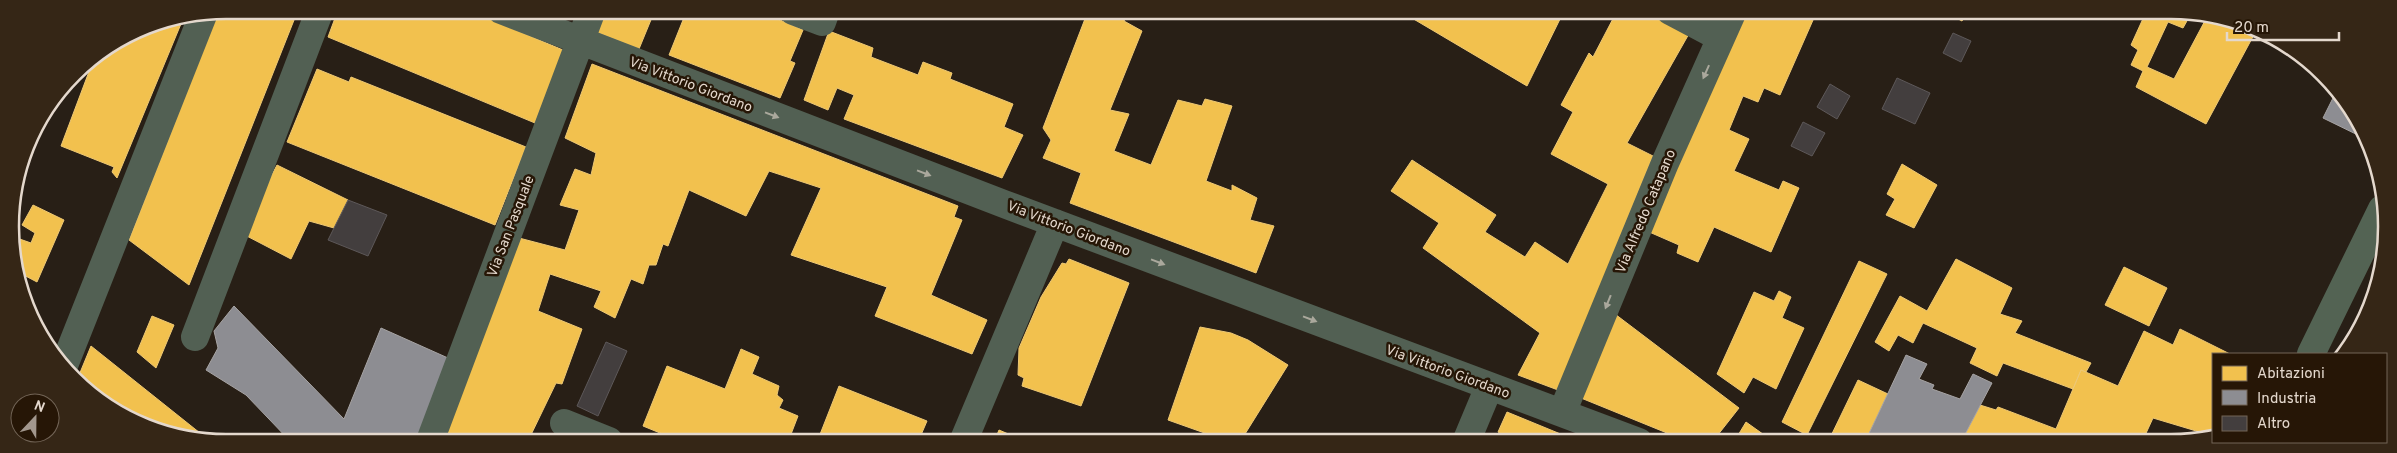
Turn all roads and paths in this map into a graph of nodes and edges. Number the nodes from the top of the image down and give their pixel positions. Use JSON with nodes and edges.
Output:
{"nodes":[{"id":1,"x":317,"y":19,"type":"edge"},
{"id":2,"x":523,"y":19,"type":"edge"},
{"id":3,"x":589,"y":19,"type":"edge"},
{"id":4,"x":1685,"y":19,"type":"edge"},
{"id":5,"x":1729,"y":19,"type":"edge"},
{"id":6,"x":200,"y":21,"type":"edge"},
{"id":7,"x":1721,"y":38,"type":"junction"},
{"id":8,"x":580,"y":42,"type":"junction"},
{"id":9,"x":2378,"y":217,"type":"edge"},
{"id":10,"x":1055,"y":223,"type":"junction"},
{"id":11,"x":195,"y":337,"type":"dead end"},
{"id":12,"x":2311,"y":353,"type":"edge"},
{"id":13,"x":67,"y":359,"type":"edge"},
{"id":14,"x":1489,"y":386,"type":"junction"},
{"id":15,"x":1562,"y":413,"type":"junction"},
{"id":16,"x":564,"y":423,"type":"dead end"},
{"id":17,"x":433,"y":434,"type":"edge"},
{"id":18,"x":590,"y":434,"type":"edge"},
{"id":19,"x":966,"y":434,"type":"edge"},
{"id":20,"x":1469,"y":434,"type":"edge"},
{"id":21,"x":1618,"y":434,"type":"edge"}],
"edges":[{"from":1,"to":11,"type":"street"},
{"from":2,"to":8,"type":"street","name":"Via Vittorio Giordano"},
{"from":3,"to":8,"type":"street","name":"Via San Pasquale"},
{"from":4,"to":7,"type":"street"},
{"from":5,"to":7,"type":"street","name":"Via Alfredo Catapano"},
{"from":6,"to":13,"type":"street"},
{"from":7,"to":15,"type":"street","name":"Via Alfredo Catapano","one_way":true},
{"from":8,"to":10,"type":"street","name":"Via Vittorio Giordano","one_way":true},
{"from":8,"to":17,"type":"street","name":"Via San Pasquale"},
{"from":9,"to":12,"type":"main road"},
{"from":10,"to":14,"type":"street","name":"Via Vittorio Giordano","one_way":true},
{"from":10,"to":19,"type":"street"},
{"from":14,"to":15,"type":"street","name":"Via Vittorio Giordano"},
{"from":14,"to":20,"type":"street"},
{"from":15,"to":21,"type":"street","name":"Via Vittorio Giordano"},
{"from":16,"to":18,"type":"street"}]}
